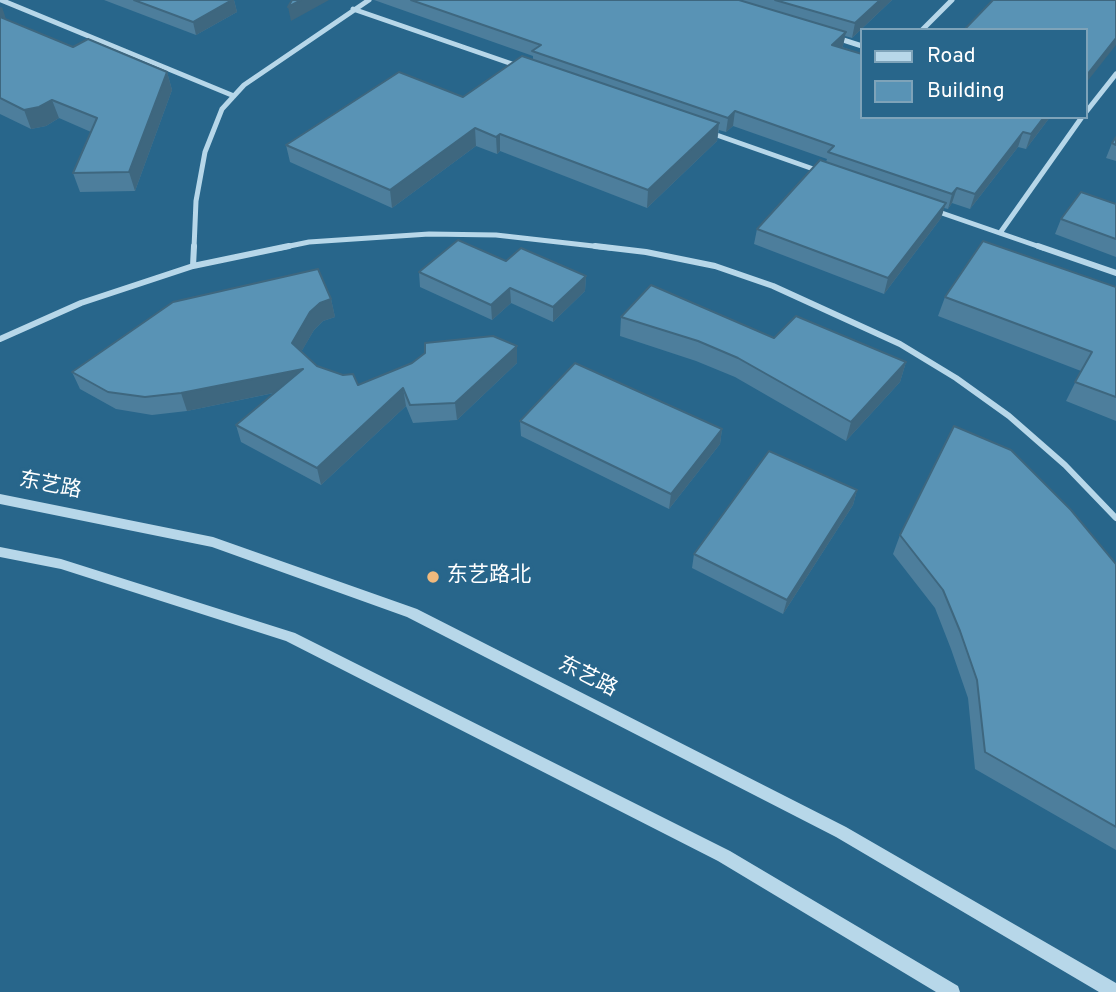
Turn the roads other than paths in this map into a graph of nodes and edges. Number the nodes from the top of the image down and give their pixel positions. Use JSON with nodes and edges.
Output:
{"nodes":[{"id":1,"x":1,"y":0,"type":"edge"},
{"id":2,"x":369,"y":0,"type":"edge"},
{"id":3,"x":952,"y":0,"type":"edge"},
{"id":4,"x":353,"y":9,"type":"junction"},
{"id":5,"x":924,"y":28,"type":"edge"},
{"id":6,"x":824,"y":34,"type":"edge"},
{"id":7,"x":860,"y":45,"type":"edge"},
{"id":8,"x":525,"y":69,"type":"edge"},
{"id":9,"x":1116,"y":74,"type":"edge"},
{"id":10,"x":234,"y":96,"type":"junction"},
{"id":11,"x":1088,"y":109,"type":"edge"},
{"id":12,"x":1081,"y":119,"type":"edge"},
{"id":13,"x":710,"y":133,"type":"edge"},
{"id":14,"x":828,"y":174,"type":"edge"},
{"id":15,"x":934,"y":210,"type":"edge"},
{"id":16,"x":1000,"y":233,"type":"junction"},
{"id":17,"x":193,"y":266,"type":"junction"},
{"id":18,"x":1116,"y":273,"type":"edge"},
{"id":19,"x":0,"y":339,"type":"edge"},
{"id":20,"x":0,"y":499,"type":"edge"},
{"id":21,"x":1116,"y":518,"type":"edge"},
{"id":22,"x":0,"y":552,"type":"edge"},
{"id":23,"x":952,"y":992,"type":"edge"},
{"id":24,"x":1115,"y":992,"type":"edge"}],
"edges":[{"from":1,"to":10,"type":"street"},
{"from":2,"to":4,"type":"street"},
{"from":3,"to":5,"type":"street"},
{"from":4,"to":8,"type":"street"},
{"from":4,"to":10,"type":"street"},
{"from":6,"to":7,"type":"street"},
{"from":9,"to":11,"type":"street"},
{"from":10,"to":17,"type":"street"},
{"from":12,"to":16,"type":"street"},
{"from":13,"to":14,"type":"street"},
{"from":15,"to":16,"type":"street"},
{"from":16,"to":18,"type":"street"},
{"from":17,"to":19,"type":"street"},
{"from":17,"to":21,"type":"street"},
{"from":20,"to":24,"type":"street","name":"东艺路"},
{"from":22,"to":23,"type":"street"}]}
